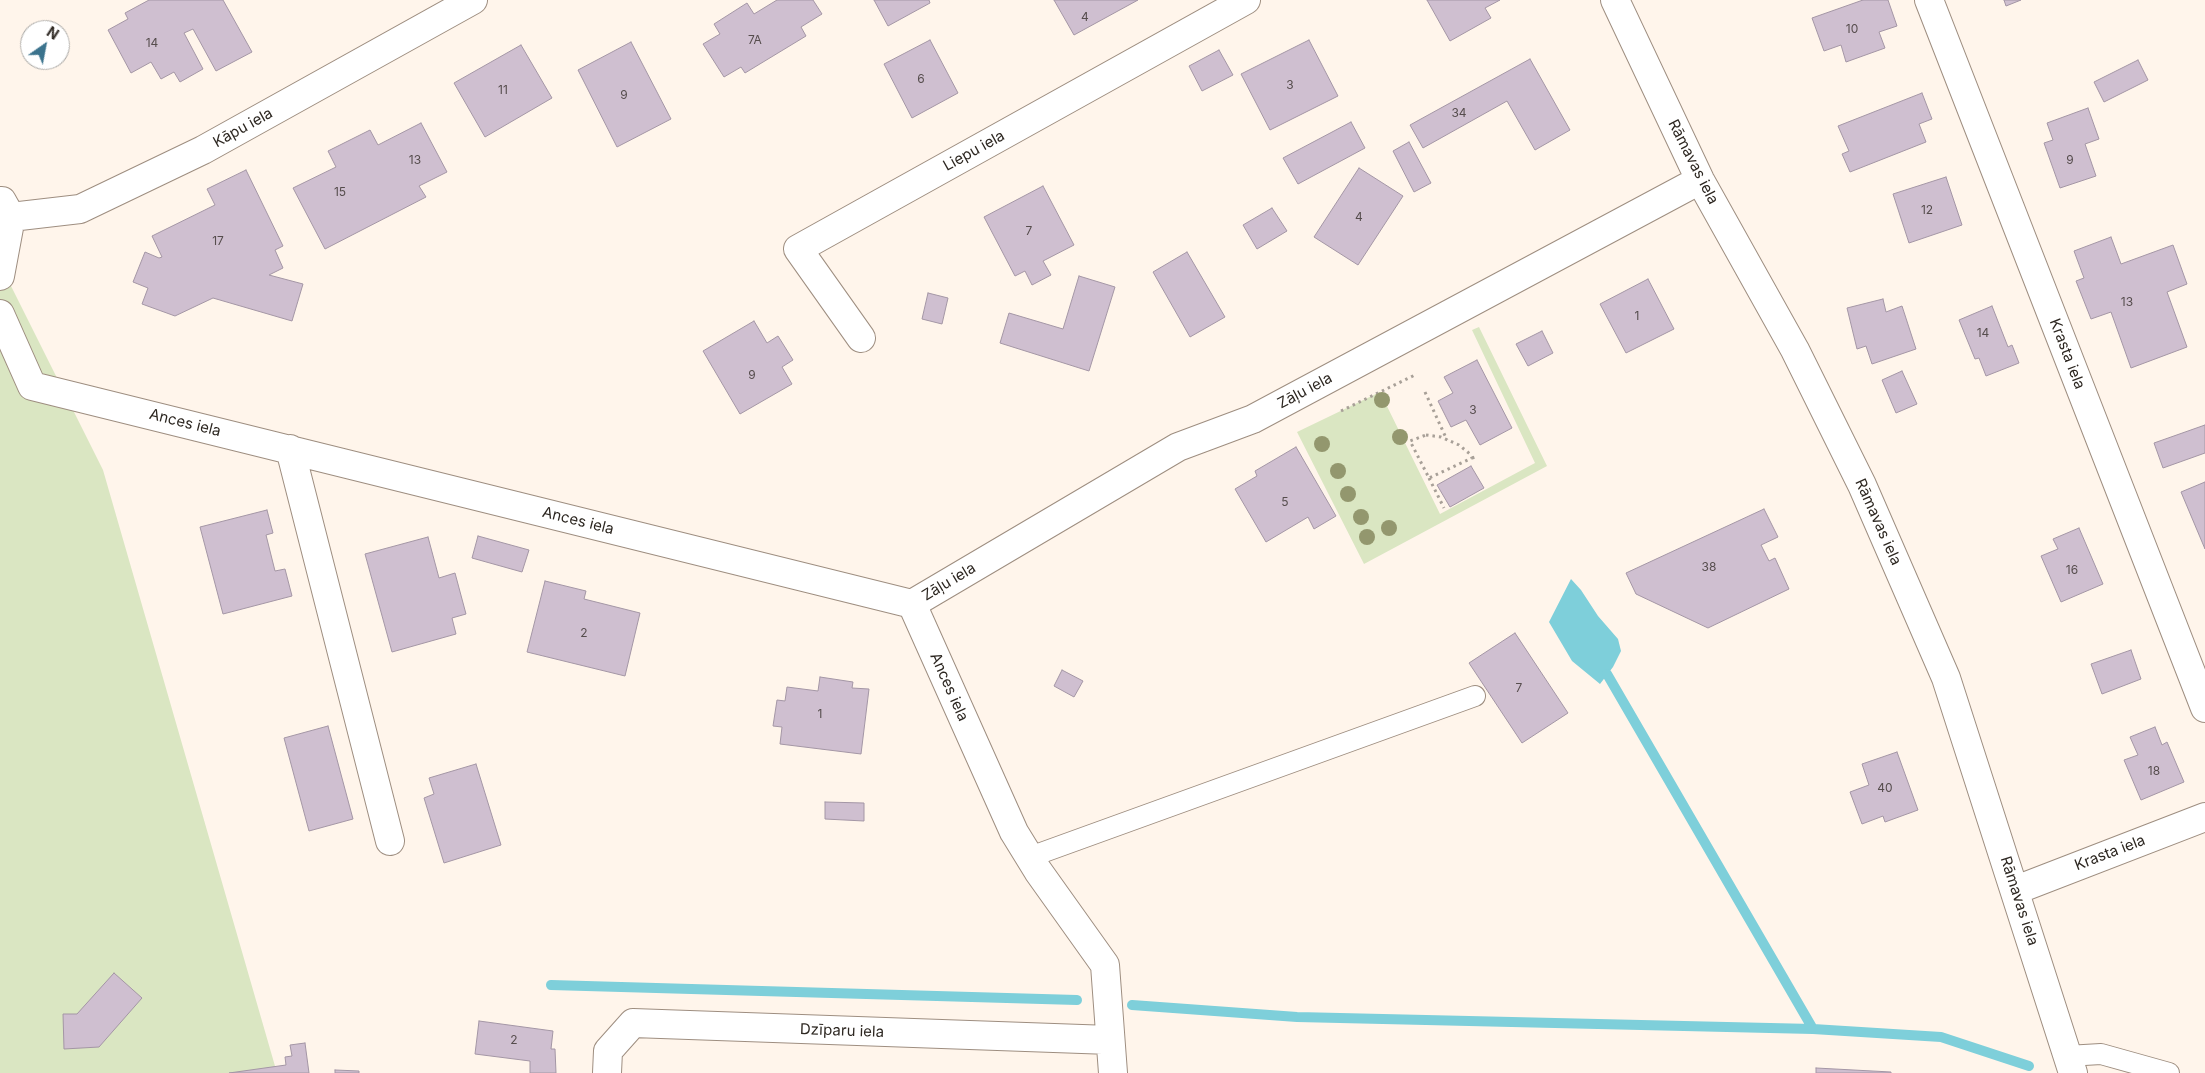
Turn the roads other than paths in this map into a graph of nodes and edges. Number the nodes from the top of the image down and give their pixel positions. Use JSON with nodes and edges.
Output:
{"nodes":[{"id":1,"x":473,"y":0,"type":"edge"},
{"id":2,"x":1246,"y":0,"type":"edge"},
{"id":3,"x":1615,"y":0,"type":"edge"},
{"id":4,"x":1929,"y":0,"type":"edge"},
{"id":5,"x":1700,"y":180,"type":"junction"},
{"id":6,"x":4,"y":209,"type":"edge"},
{"id":7,"x":0,"y":276,"type":"edge"},
{"id":8,"x":0,"y":314,"type":"edge"},
{"id":9,"x":861,"y":338,"type":"dead end"},
{"id":10,"x":290,"y":449,"type":"junction"},
{"id":11,"x":912,"y":604,"type":"junction"},
{"id":12,"x":1475,"y":696,"type":"dead end"},
{"id":13,"x":2205,"y":708,"type":"edge"},
{"id":14,"x":2205,"y":817,"type":"edge"},
{"id":15,"x":390,"y":841,"type":"dead end"},
{"id":16,"x":1034,"y":864,"type":"junction"},
{"id":17,"x":2016,"y":890,"type":"junction"},
{"id":18,"x":1110,"y":1040,"type":"junction"},
{"id":19,"x":2070,"y":1064,"type":"edge"},
{"id":20,"x":607,"y":1073,"type":"edge"},
{"id":21,"x":1113,"y":1073,"type":"edge"},
{"id":22,"x":2168,"y":1073,"type":"edge"}],
"edges":[{"from":1,"to":6,"type":"street","name":"Kāpu iela"},
{"from":2,"to":9,"type":"street","name":"Liepu iela"},
{"from":3,"to":5,"type":"street","name":"Rāmavas iela"},
{"from":4,"to":13,"type":"street","name":"Krasta iela"},
{"from":5,"to":11,"type":"street","name":"Zāļu iela"},
{"from":5,"to":17,"type":"street","name":"Rāmavas iela"},
{"from":6,"to":7,"type":"street"},
{"from":8,"to":10,"type":"street","name":"Ances iela"},
{"from":10,"to":11,"type":"street","name":"Ances iela"},
{"from":10,"to":15,"type":"street"},
{"from":11,"to":16,"type":"street","name":"Ances iela"},
{"from":12,"to":16,"type":"lane"},
{"from":14,"to":17,"type":"street","name":"Krasta iela"},
{"from":16,"to":18,"type":"street","name":"Ances iela"},
{"from":17,"to":19,"type":"street","name":"Rāmavas iela"},
{"from":18,"to":20,"type":"street","name":"Dzīparu iela"},
{"from":18,"to":21,"type":"street","name":"Ances iela"},
{"from":19,"to":22,"type":"lane"}]}
